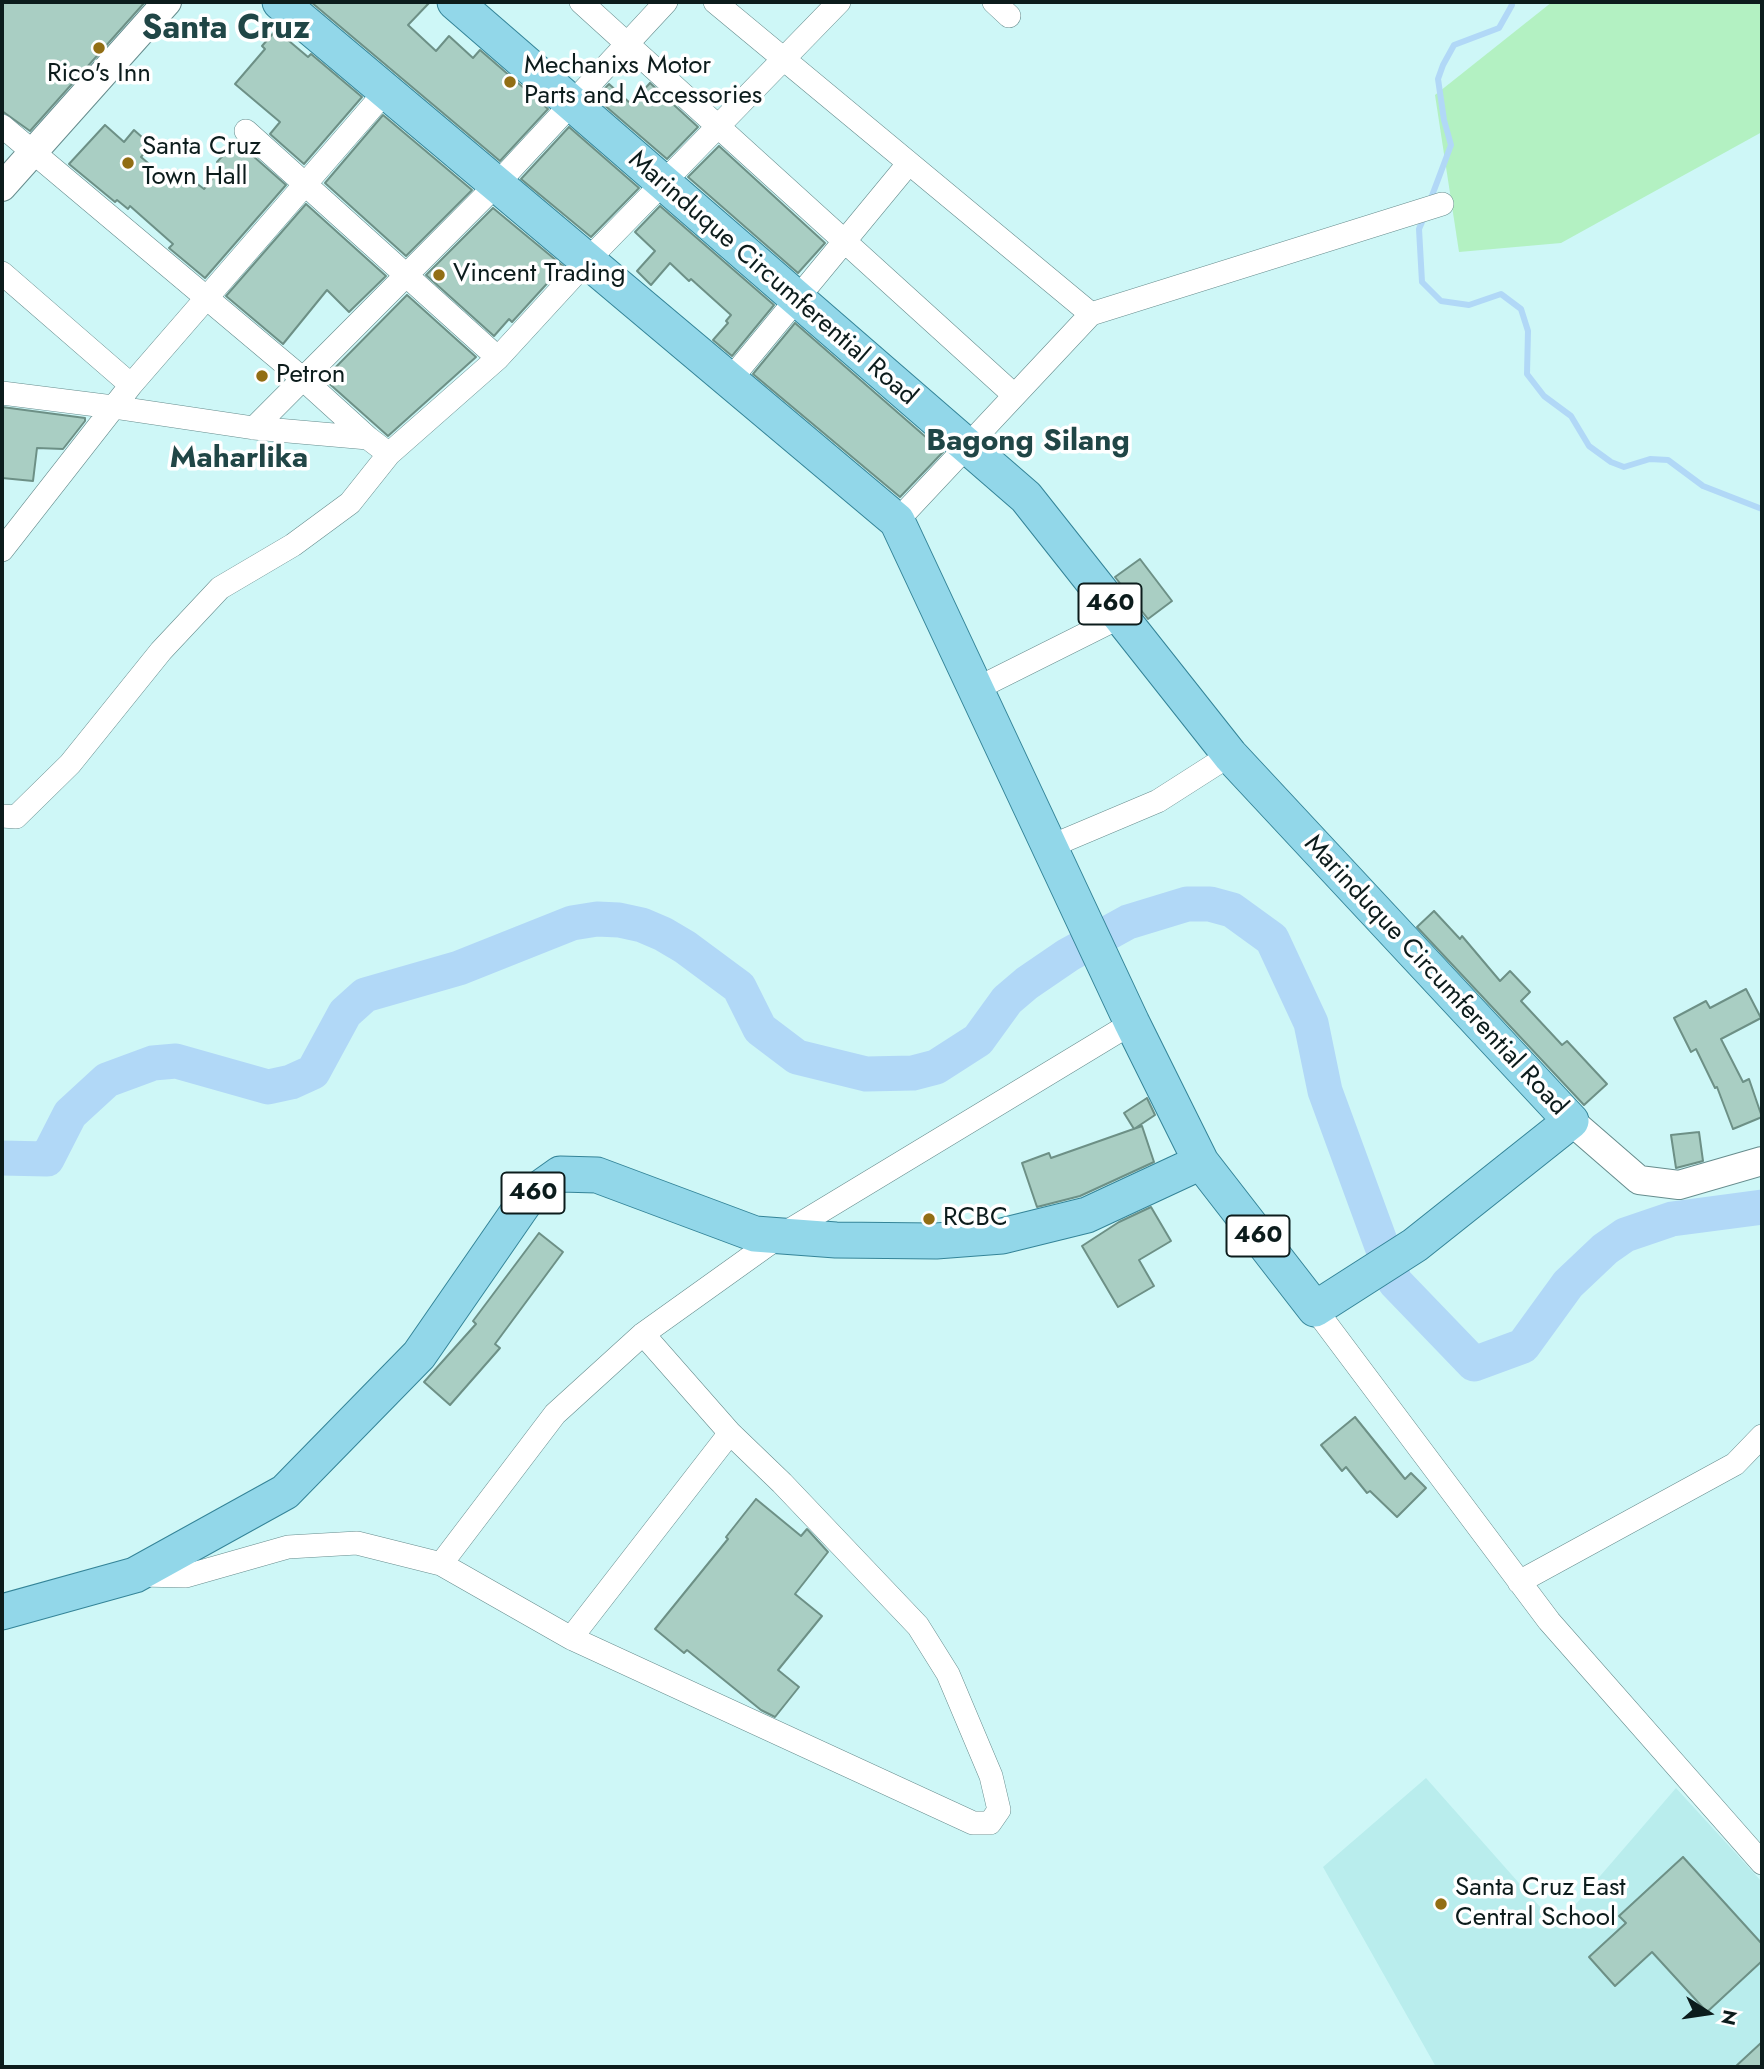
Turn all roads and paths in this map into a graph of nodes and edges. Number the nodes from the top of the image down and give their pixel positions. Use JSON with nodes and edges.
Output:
{"nodes":[{"id":1,"x":167,"y":2,"type":"edge"},
{"id":2,"x":280,"y":2,"type":"edge"},
{"id":3,"x":455,"y":2,"type":"edge"},
{"id":4,"x":580,"y":2,"type":"edge"},
{"id":5,"x":666,"y":2,"type":"edge"},
{"id":6,"x":715,"y":2,"type":"edge"},
{"id":7,"x":839,"y":2,"type":"edge"},
{"id":8,"x":627,"y":44,"type":"junction"},
{"id":9,"x":784,"y":59,"type":"junction"},
{"id":10,"x":386,"y":91,"type":"junction"},
{"id":11,"x":572,"y":104,"type":"junction"},
{"id":12,"x":2,"y":126,"type":"edge"},
{"id":13,"x":718,"y":127,"type":"junction"},
{"id":14,"x":246,"y":131,"type":"dead end"},
{"id":15,"x":33,"y":152,"type":"junction"},
{"id":16,"x":909,"y":163,"type":"junction"},
{"id":17,"x":663,"y":183,"type":"junction"},
{"id":18,"x":497,"y":184,"type":"junction"},
{"id":19,"x":305,"y":185,"type":"junction"},
{"id":20,"x":2,"y":187,"type":"edge"},
{"id":21,"x":1442,"y":204,"type":"dead end"},
{"id":22,"x":845,"y":241,"type":"junction"},
{"id":23,"x":588,"y":260,"type":"junction"},
{"id":24,"x":2,"y":273,"type":"edge"},
{"id":25,"x":405,"y":276,"type":"junction"},
{"id":26,"x":205,"y":297,"type":"junction"},
{"id":27,"x":796,"y":300,"type":"junction"},
{"id":28,"x":1091,"y":314,"type":"junction"},
{"id":29,"x":498,"y":358,"type":"junction"},
{"id":30,"x":303,"y":379,"type":"junction"},
{"id":31,"x":730,"y":380,"type":"junction"},
{"id":32,"x":131,"y":385,"type":"junction"},
{"id":33,"x":2,"y":393,"type":"edge"},
{"id":34,"x":1014,"y":395,"type":"junction"},
{"id":35,"x":113,"y":407,"type":"junction"},
{"id":36,"x":254,"y":428,"type":"junction"},
{"id":37,"x":368,"y":438,"type":"junction"},
{"id":38,"x":965,"y":447,"type":"junction"},
{"id":39,"x":389,"y":454,"type":"junction"},
{"id":40,"x":897,"y":521,"type":"junction"},
{"id":41,"x":2,"y":550,"type":"edge"},
{"id":42,"x":1120,"y":617,"type":"junction"},
{"id":43,"x":976,"y":689,"type":"junction"},
{"id":44,"x":1230,"y":755,"type":"junction"},
{"id":45,"x":2,"y":816,"type":"edge"},
{"id":46,"x":1049,"y":848,"type":"junction"},
{"id":47,"x":1132,"y":1023,"type":"junction"},
{"id":48,"x":1571,"y":1121,"type":"junction"},
{"id":49,"x":1762,"y":1161,"type":"edge"},
{"id":50,"x":1201,"y":1162,"type":"junction"},
{"id":51,"x":780,"y":1236,"type":"junction"},
{"id":52,"x":1315,"y":1309,"type":"junction"},
{"id":53,"x":643,"y":1334,"type":"junction"},
{"id":54,"x":730,"y":1433,"type":"junction"},
{"id":55,"x":1762,"y":1436,"type":"edge"},
{"id":56,"x":441,"y":1564,"type":"junction"},
{"id":57,"x":135,"y":1575,"type":"junction"},
{"id":58,"x":1519,"y":1582,"type":"junction"},
{"id":59,"x":2,"y":1612,"type":"edge"},
{"id":60,"x":571,"y":1638,"type":"junction"},
{"id":61,"x":1762,"y":1863,"type":"edge"}],
"edges":[{"from":1,"to":15,"type":"street"},
{"from":2,"to":10,"type":"main road"},
{"from":3,"to":11,"type":"main road","name":"Marinduque Circumferential Road","number":"460"},
{"from":4,"to":8,"type":"street"},
{"from":5,"to":8,"type":"street"},
{"from":6,"to":9,"type":"street"},
{"from":7,"to":9,"type":"street"},
{"from":8,"to":11,"type":"street"},
{"from":8,"to":13,"type":"street"},
{"from":9,"to":13,"type":"street"},
{"from":9,"to":16,"type":"street"},
{"from":10,"to":18,"type":"main road"},
{"from":10,"to":19,"type":"street"},
{"from":11,"to":17,"type":"main road","name":"Marinduque Circumferential Road","number":"460"},
{"from":11,"to":18,"type":"street"},
{"from":12,"to":15,"type":"street"},
{"from":13,"to":17,"type":"street"},
{"from":13,"to":22,"type":"street"},
{"from":14,"to":19,"type":"street"},
{"from":15,"to":20,"type":"street"},
{"from":15,"to":26,"type":"street"},
{"from":16,"to":22,"type":"street"},
{"from":16,"to":28,"type":"street"},
{"from":17,"to":23,"type":"street"},
{"from":17,"to":27,"type":"main road","name":"Marinduque Circumferential Road","number":"460"},
{"from":18,"to":23,"type":"main road"},
{"from":18,"to":25,"type":"street"},
{"from":19,"to":25,"type":"street"},
{"from":19,"to":26,"type":"street"},
{"from":21,"to":28,"type":"street"},
{"from":22,"to":27,"type":"street"},
{"from":22,"to":34,"type":"street"},
{"from":23,"to":29,"type":"street"},
{"from":23,"to":31,"type":"main road"},
{"from":24,"to":32,"type":"street"},
{"from":25,"to":29,"type":"street"},
{"from":25,"to":30,"type":"street"},
{"from":26,"to":30,"type":"street"},
{"from":26,"to":32,"type":"street"},
{"from":27,"to":31,"type":"street"},
{"from":27,"to":38,"type":"main road","name":"Marinduque Circumferential Road","number":"460"},
{"from":28,"to":34,"type":"street"},
{"from":29,"to":39,"type":"street"},
{"from":30,"to":36,"type":"street"},
{"from":30,"to":37,"type":"street"},
{"from":31,"to":40,"type":"main road"},
{"from":32,"to":35,"type":"street"},
{"from":33,"to":35,"type":"street"},
{"from":34,"to":38,"type":"street"},
{"from":35,"to":36,"type":"street"},
{"from":35,"to":41,"type":"street"},
{"from":36,"to":37,"type":"street"},
{"from":37,"to":39,"type":"street"},
{"from":38,"to":40,"type":"street"},
{"from":38,"to":42,"type":"main road","name":"Marinduque Circumferential Road","number":"460"},
{"from":39,"to":45,"type":"street"},
{"from":40,"to":43,"type":"main road"},
{"from":42,"to":43,"type":"street"},
{"from":42,"to":44,"type":"main road","name":"Marinduque Circumferential Road","number":"460"},
{"from":43,"to":46,"type":"main road"},
{"from":44,"to":46,"type":"street"},
{"from":44,"to":48,"type":"main road","name":"Marinduque Circumferential Road","number":"460"},
{"from":46,"to":47,"type":"main road"},
{"from":47,"to":50,"type":"main road"},
{"from":47,"to":51,"type":"street"},
{"from":48,"to":49,"type":"street"},
{"from":48,"to":52,"type":"main road","name":"Marinduque Circumferential Road"},
{"from":50,"to":51,"type":"main road","number":"460"},
{"from":50,"to":52,"type":"main road","number":"460"},
{"from":51,"to":53,"type":"street"},
{"from":51,"to":57,"type":"main road","number":"460"},
{"from":52,"to":58,"type":"street"},
{"from":53,"to":54,"type":"street"},
{"from":53,"to":56,"type":"street"},
{"from":54,"to":60,"type":"street"},
{"from":54,"to":60,"type":"street"},
{"from":55,"to":58,"type":"street"},
{"from":56,"to":57,"type":"street"},
{"from":56,"to":60,"type":"street"},
{"from":57,"to":59,"type":"main road","number":"460"},
{"from":58,"to":61,"type":"street"}]}
